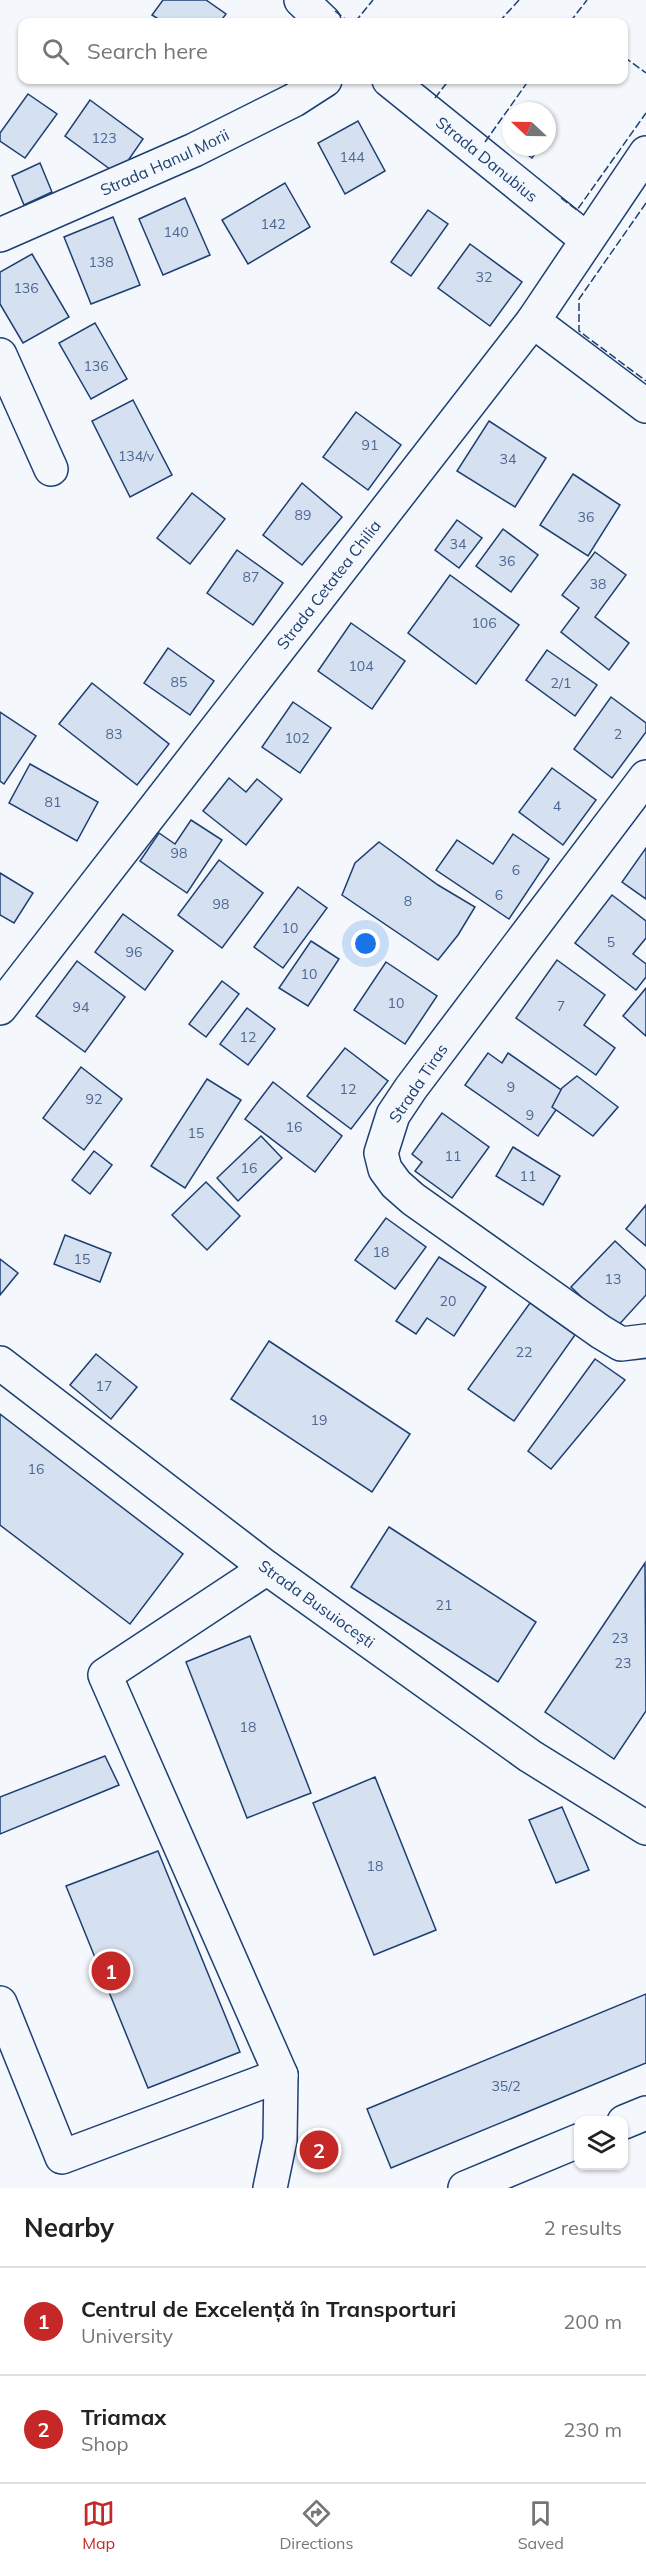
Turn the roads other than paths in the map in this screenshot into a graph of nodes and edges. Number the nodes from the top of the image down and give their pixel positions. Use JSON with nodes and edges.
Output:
{"nodes":[{"id":1,"x":301,"y":0,"type":"edge"},
{"id":2,"x":320,"y":18,"type":"edge"},
{"id":3,"x":320,"y":84,"type":"edge"},
{"id":4,"x":394,"y":84,"type":"edge"},
{"id":5,"x":646,"y":153,"type":"edge"},
{"id":6,"x":0,"y":236,"type":"edge"},
{"id":7,"x":586,"y":239,"type":"junction"},
{"id":8,"x":533,"y":321,"type":"junction"},
{"id":9,"x":0,"y":355,"type":"edge"},
{"id":10,"x":646,"y":406,"type":"edge"},
{"id":11,"x":51,"y":469,"type":"dead end"},
{"id":12,"x":646,"y":777,"type":"edge"},
{"id":13,"x":0,"y":1008,"type":"edge"},
{"id":14,"x":646,"y":1341,"type":"edge"},
{"id":15,"x":0,"y":1363,"type":"edge"},
{"id":16,"x":267,"y":1568,"type":"junction"},
{"id":17,"x":646,"y":1828,"type":"edge"},
{"id":18,"x":0,"y":2003,"type":"edge"},
{"id":19,"x":281,"y":2075,"type":"junction"},
{"id":20,"x":646,"y":2113,"type":"edge"},
{"id":21,"x":628,"y":2120,"type":"edge"},
{"id":22,"x":574,"y":2143,"type":"edge"},
{"id":23,"x":270,"y":2188,"type":"edge"},
{"id":24,"x":465,"y":2188,"type":"edge"}],
"edges":[{"from":1,"to":2,"type":"street"},
{"from":3,"to":6,"type":"street","name":"Strada Hanul Morii"},
{"from":4,"to":7,"type":"street","name":"Strada Danubius"},
{"from":5,"to":7,"type":"street","name":"Strada Cetatea Chilia"},
{"from":7,"to":8,"type":"street","name":"Strada Cetatea Chilia"},
{"from":8,"to":10,"type":"street"},
{"from":8,"to":13,"type":"street","name":"Strada Cetatea Chilia"},
{"from":9,"to":11,"type":"street"},
{"from":12,"to":14,"type":"street","name":"Strada Tiras"},
{"from":15,"to":16,"type":"street","name":"Strada Busuiocești"},
{"from":16,"to":17,"type":"street","name":"Strada Busuiocești"},
{"from":16,"to":19,"type":"street"},
{"from":18,"to":19,"type":"street"},
{"from":19,"to":23,"type":"street"},
{"from":20,"to":21,"type":"street"},
{"from":22,"to":24,"type":"street"}]}
